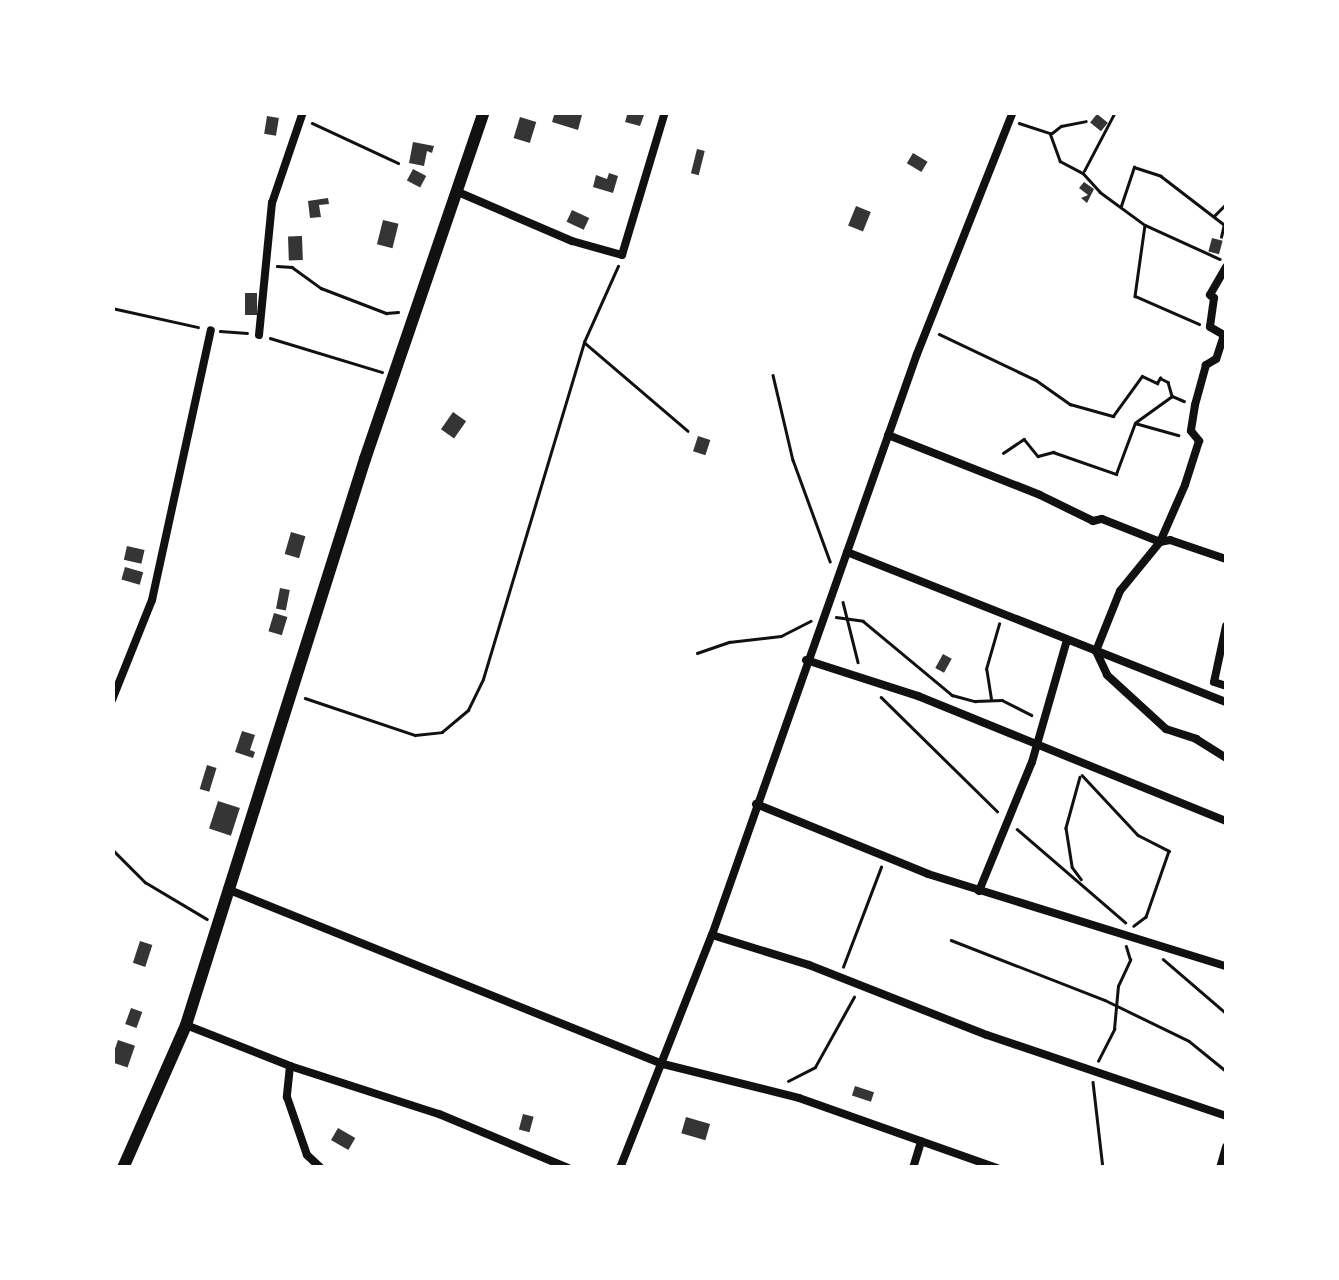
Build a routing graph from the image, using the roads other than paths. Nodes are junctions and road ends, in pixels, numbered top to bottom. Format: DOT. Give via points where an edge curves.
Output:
graph roads {
  1 [pos="484,112"];
  2 [pos="666,112"];
  3 [pos="302,115"];
  4 [pos="1012,116"];
  5 [pos="458,192"];
  6 [pos="1226,264"];
  7 [pos="211,330"];
  8 [pos="260,334"];
  9 [pos="1225,335"];
  10 [pos="888,435"];
  11 [pos="1160,542"];
  12 [pos="846,552"];
  13 [pos="1226,559"];
  14 [pos="1226,626"];
  15 [pos="1067,640"];
  16 [pos="1096,651"];
  17 [pos="806,660"];
  18 [pos="1226,686"];
  19 [pos="112,700"];
  20 [pos="1226,702"];
  21 [pos="1036,743"];
  22 [pos="1226,758"];
  23 [pos="756,804"];
  24 [pos="1226,822"];
  25 [pos="228,889"];
  26 [pos="979,891"];
  27 [pos="712,935"];
  28 [pos="1226,966"];
  29 [pos="186,1025"];
  30 [pos="663,1064"];
  31 [pos="290,1066"];
  32 [pos="1226,1116"];
  33 [pos="921,1141"];
  34 [pos="1226,1147"];
  35 [pos="123,1168"];
  36 [pos="321,1168"];
  37 [pos="568,1168"];
  38 [pos="620,1168"];
  39 [pos="914,1168"];
  40 [pos="997,1168"];
  41 [pos="1220,1168"];
  1 -- 5 [label="highway"];
  2 -- 5 [label="street" via="622,255 572,242"];
  3 -- 8 [label="street" via="272,203"];
  4 -- 10 [label="street"];
  5 -- 25 [label="highway"];
  6 -- 9 [label="street" via="1210,295 1210,327"];
  7 -- 19 [label="street" via="152,600"];
  9 -- 11 [label="street" via="1216,359 1206,365 1190,430 1199,441"];
  10 -- 11 [label="street" via="1092,521 1126,526"];
  10 -- 12 [label="street"];
  11 -- 13 [label="street"];
  11 -- 16 [label="street" via="1120,590"];
  12 -- 15 [label="street"];
  12 -- 17 [label="street"];
  14 -- 18 [label="street" via="1214,682"];
  15 -- 16 [label="street"];
  15 -- 21 [label="street"];
  16 -- 20 [label="street"];
  16 -- 22 [label="street" via="1107,675 1166,729"];
  17 -- 21 [label="street"];
  17 -- 23 [label="street"];
  21 -- 24 [label="street"];
  21 -- 26 [label="street"];
  23 -- 26 [label="street"];
  23 -- 27 [label="street"];
  25 -- 29 [label="highway"];
  25 -- 30 [label="street"];
  26 -- 28 [label="street"];
  27 -- 30 [label="street"];
  27 -- 32 [label="street"];
  29 -- 31 [label="street"];
  29 -- 35 [label="highway"];
  30 -- 33 [label="street" via="798,1098"];
  30 -- 38 [label="street"];
  31 -- 36 [label="street" via="287,1097 308,1155"];
  31 -- 37 [label="street" via="440,1114"];
  33 -- 39 [label="street"];
  33 -- 40 [label="street"];
  34 -- 41 [label="street"];
}
